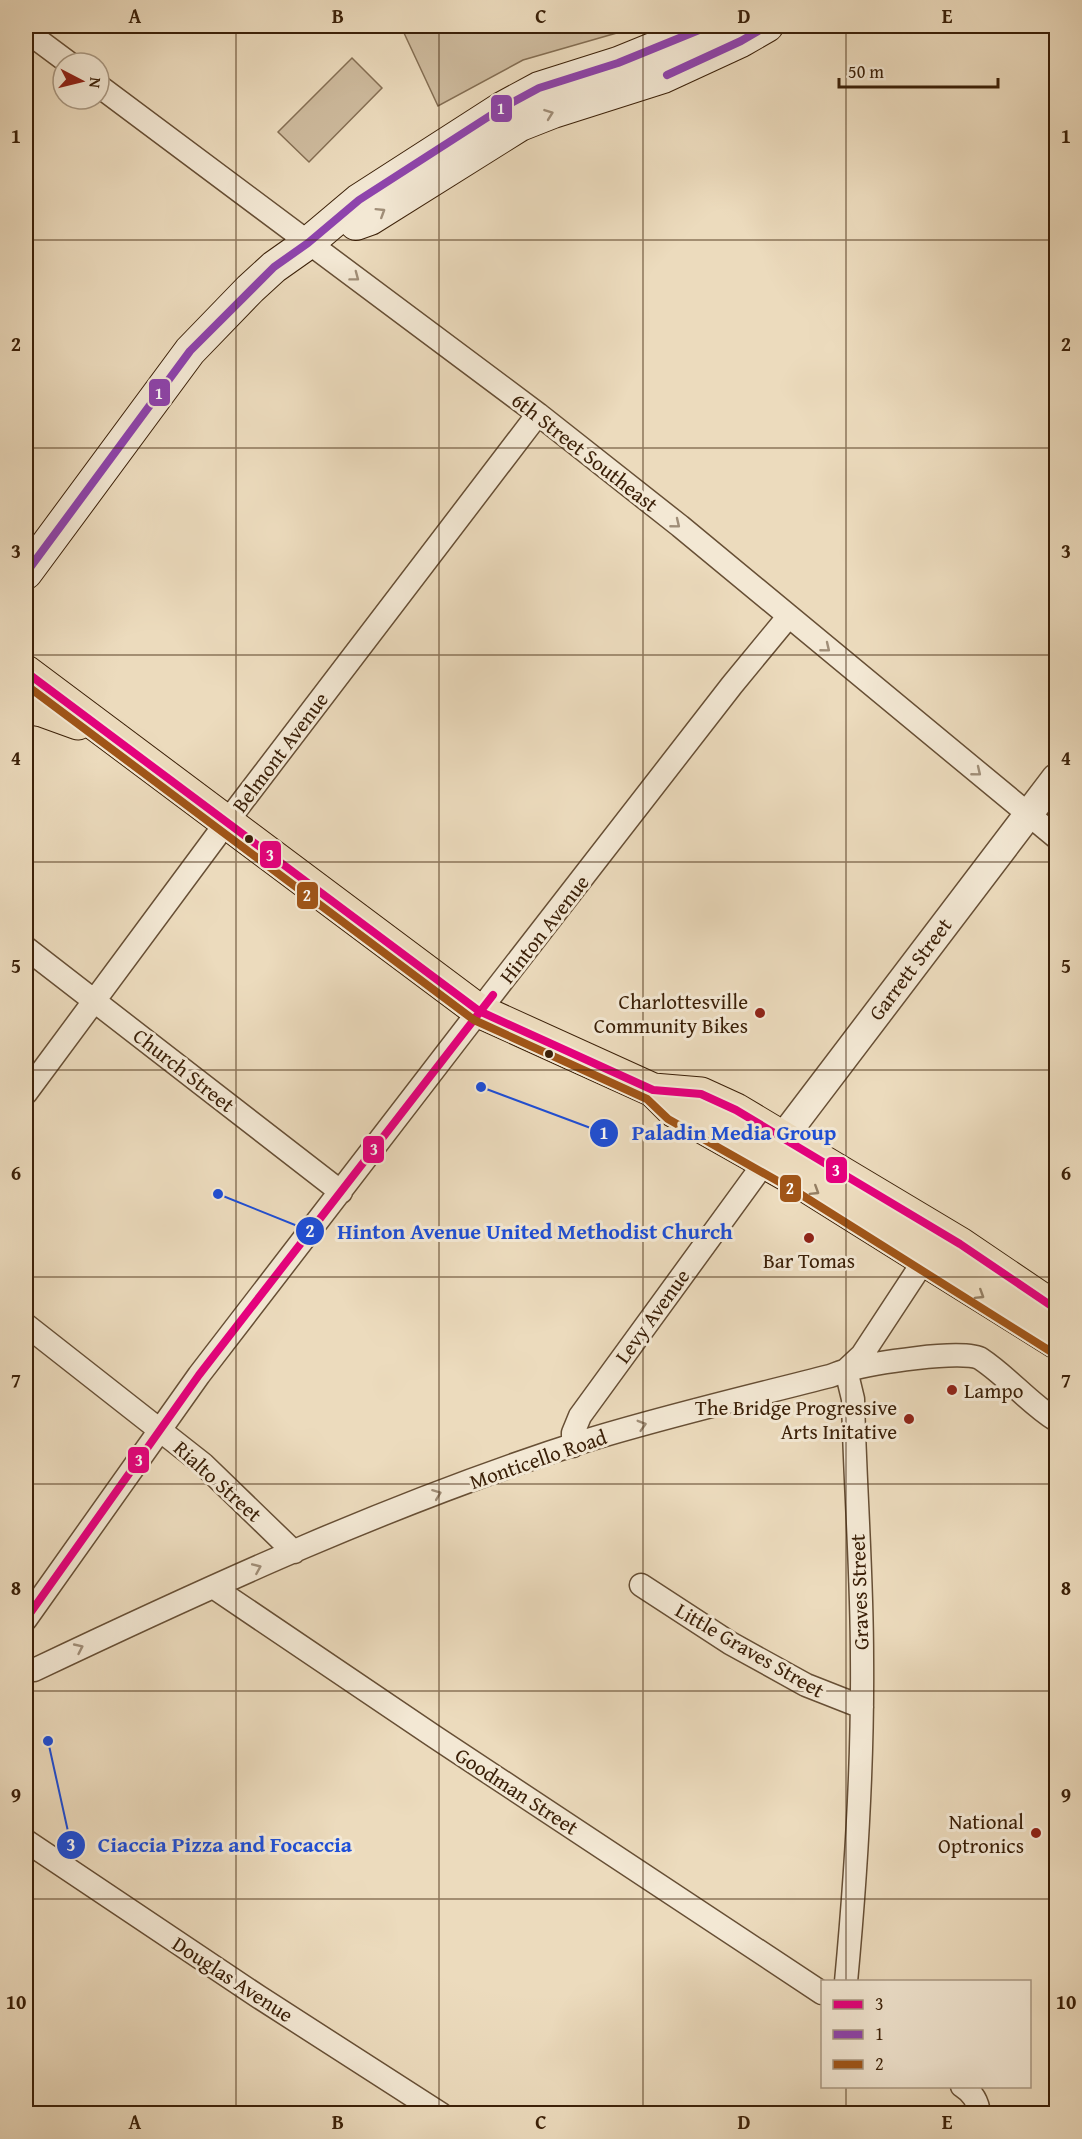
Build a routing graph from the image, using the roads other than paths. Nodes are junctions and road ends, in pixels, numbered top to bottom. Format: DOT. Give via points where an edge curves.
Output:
graph roads {
  1 [pos="709,26"];
  2 [pos="767,26"];
  3 [pos="30,41"];
  4 [pos="51,53"];
  5 [pos="111,95"];
  6 [pos="308,243"];
  7 [pos="538,414"];
  8 [pos="26,573"];
  9 [pos="788,617"];
  10 [pos="26,672"];
  11 [pos="26,707"];
  12 [pos="107,734"];
  13 [pos="1056,778"];
  14 [pos="1028,814"];
  15 [pos="226,823"];
  16 [pos="1056,837"];
  17 [pos="26,948"];
  18 [pos="95,1001"];
  19 [pos="479,1011"];
  20 [pos="26,1093"];
  21 [pos="773,1150"];
  22 [pos="341,1192"];
  23 [pos="934,1246"];
  24 [pos="1056,1309"];
  25 [pos="26,1325"];
  26 [pos="1056,1342"];
  27 [pos="846,1370"];
  28 [pos="1056,1420"];
  29 [pos="160,1430"];
  30 [pos="573,1446"];
  31 [pos="294,1552"];
  32 [pos="641,1585"];
  33 [pos="213,1587"];
  34 [pos="26,1619"];
  35 [pos="26,1668"];
  36 [pos="862,1707"];
  37 [pos="26,1841"];
  38 [pos="846,1980"];
  39 [pos="821,1992"];
  40 [pos="965,2088"];
  41 [pos="441,2114"];
  42 [pos="979,2114"];
  1 -- 6 [label="main road" via="618,63 539,88 502,108 359,200"];
  6 -- 2 [label="main road, one-way" via="370,219 520,125 663,77"];
  3 -- 4 [label="street"];
  5 -- 6 [label="street, 6th Street Southeast"];
  6 -- 7 [label="street, 6th Street Southeast, one-way"];
  6 -- 8 [label="main road" via="274,267 190,351"];
  7 -- 9 [label="street, 6th Street Southeast, one-way"];
  7 -- 15 [label="street, Belmont Avenue"];
  9 -- 14 [label="street, 6th Street Southeast, one-way"];
  9 -- 19 [label="street, Hinton Avenue"];
  10 -- 12 [label="main road"];
  11 -- 12 [label="main road"];
  12 -- 15 [label="main road"];
  13 -- 14 [label="street, Garrett Street"];
  14 -- 16 [label="street, 6th Street Southeast"];
  14 -- 21 [label="street, Garrett Street"];
  15 -- 18 [label="street, Belmont Avenue"];
  15 -- 19 [label="main road"];
  17 -- 18 [label="street, Church Street"];
  18 -- 20 [label="street, Belmont Avenue"];
  18 -- 22 [label="street, Church Street"];
  19 -- 21 [label="main road" via="653,1090 673,1110"];
  19 -- 22 [label="street, Hinton Avenue"];
  21 -- 23 [label="main road"];
  21 -- 30 [label="street, Levy Avenue" via="580,1416"];
  22 -- 29 [label="street, Hinton Avenue"];
  23 -- 24 [label="main road"];
  23 -- 26 [label="main road, one-way"];
  23 -- 27 [label="street" via="862,1355"];
  25 -- 29 [label="street, Rialto Street"];
  27 -- 28 [label="street, Monticello Road" via="958,1354 979,1357"];
  30 -- 27 [label="street, Monticello Road, one-way"];
  27 -- 36 [label="street, Graves Street" via="853,1399"];
  29 -- 31 [label="street, Rialto Street" via="203,1464"];
  29 -- 34 [label="street, Hinton Avenue"];
  31 -- 30 [label="street, Monticello Road, one-way" via="397,1509"];
  33 -- 31 [label="street, Monticello Road, one-way"];
  32 -- 36 [label="street, Little Graves Street" via="796,1680"];
  35 -- 33 [label="street, Monticello Road, one-way" via="34,1670"];
  33 -- 39 [label="street, Goodman Street"];
  36 -- 38 [label="street, Graves Street"];
  37 -- 41 [label="street, Douglas Avenue"];
  40 -- 42 [label="street" via="974,2097"];
}
